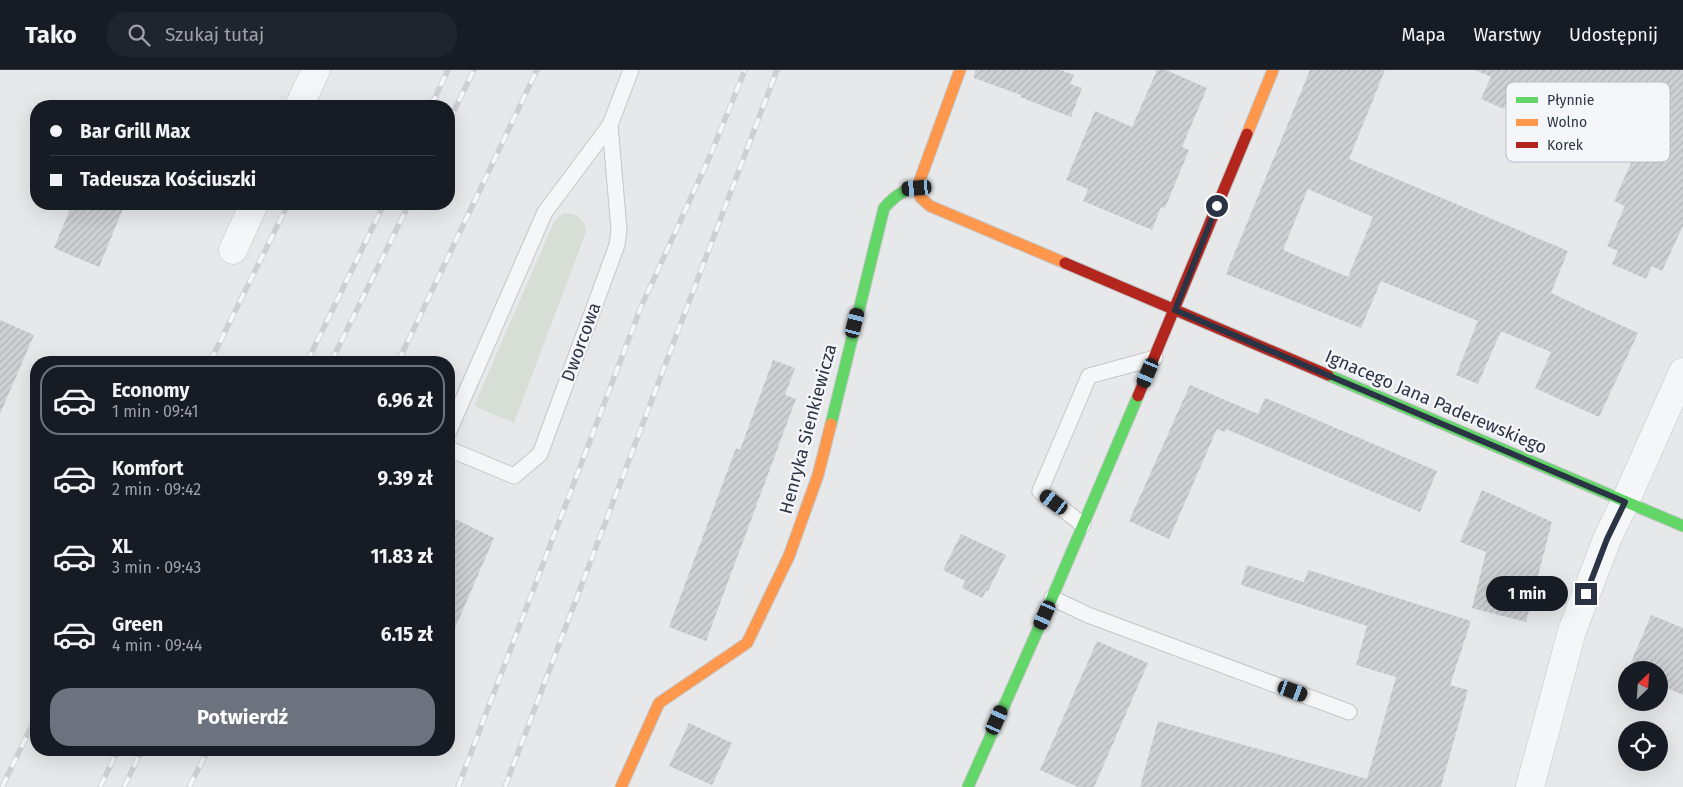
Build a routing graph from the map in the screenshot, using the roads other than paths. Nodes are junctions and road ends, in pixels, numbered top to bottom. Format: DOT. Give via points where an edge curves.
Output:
graph roads {
  1 [pos="316,70"];
  2 [pos="631,70"];
  3 [pos="960,70"];
  4 [pos="1273,70"];
  5 [pos="302,100"];
  6 [pos="610,125"];
  7 [pos="917,188"];
  8 [pos="251,210"];
  9 [pos="233,250"];
  10 [pos="1175,310"];
  11 [pos="1155,358"];
  12 [pos="1683,372"];
  13 [pos="455,418"];
  14 [pos="455,451"];
  15 [pos="1625,502"];
  16 [pos="1083,525"];
  17 [pos="1683,526"];
  18 [pos="1052,598"];
  19 [pos="1348,712"];
  20 [pos="621,787"];
  21 [pos="968,787"];
  22 [pos="1530,787"];
  1 -- 5 [label="street"];
  2 -- 6 [label="lane, Dworcowa"];
  3 -- 7 [label="street"];
  4 -- 10 [label="street"];
  6 -- 13 [label="lane, Dworcowa" via="544,212"];
  6 -- 14 [label="lane, Dworcowa" via="619,230 617,245 540,454 514,476"];
  7 -- 10 [label="street" via="921,198 930,206"];
  7 -- 20 [label="street, Henryka Sienkiewicza" via="905,189 884,208 818,475 789,556 746,643 658,703"];
  8 -- 9 [label="street"];
  10 -- 11 [label="street"];
  10 -- 15 [label="street, Ignacego Jana Paderewskiego"];
  11 -- 16 [label="street"];
  11 -- 16 [label="lane" via="1089,376 1085,385 1040,491"];
  12 -- 15 [label="street"];
  15 -- 17 [label="street, Ignacego Jana Paderewskiego"];
  15 -- 22 [label="street" via="1607,539 1572,631"];
  16 -- 18 [label="street"];
  18 -- 19 [label="lane" via="1088,615"];
  18 -- 21 [label="street"];
}
